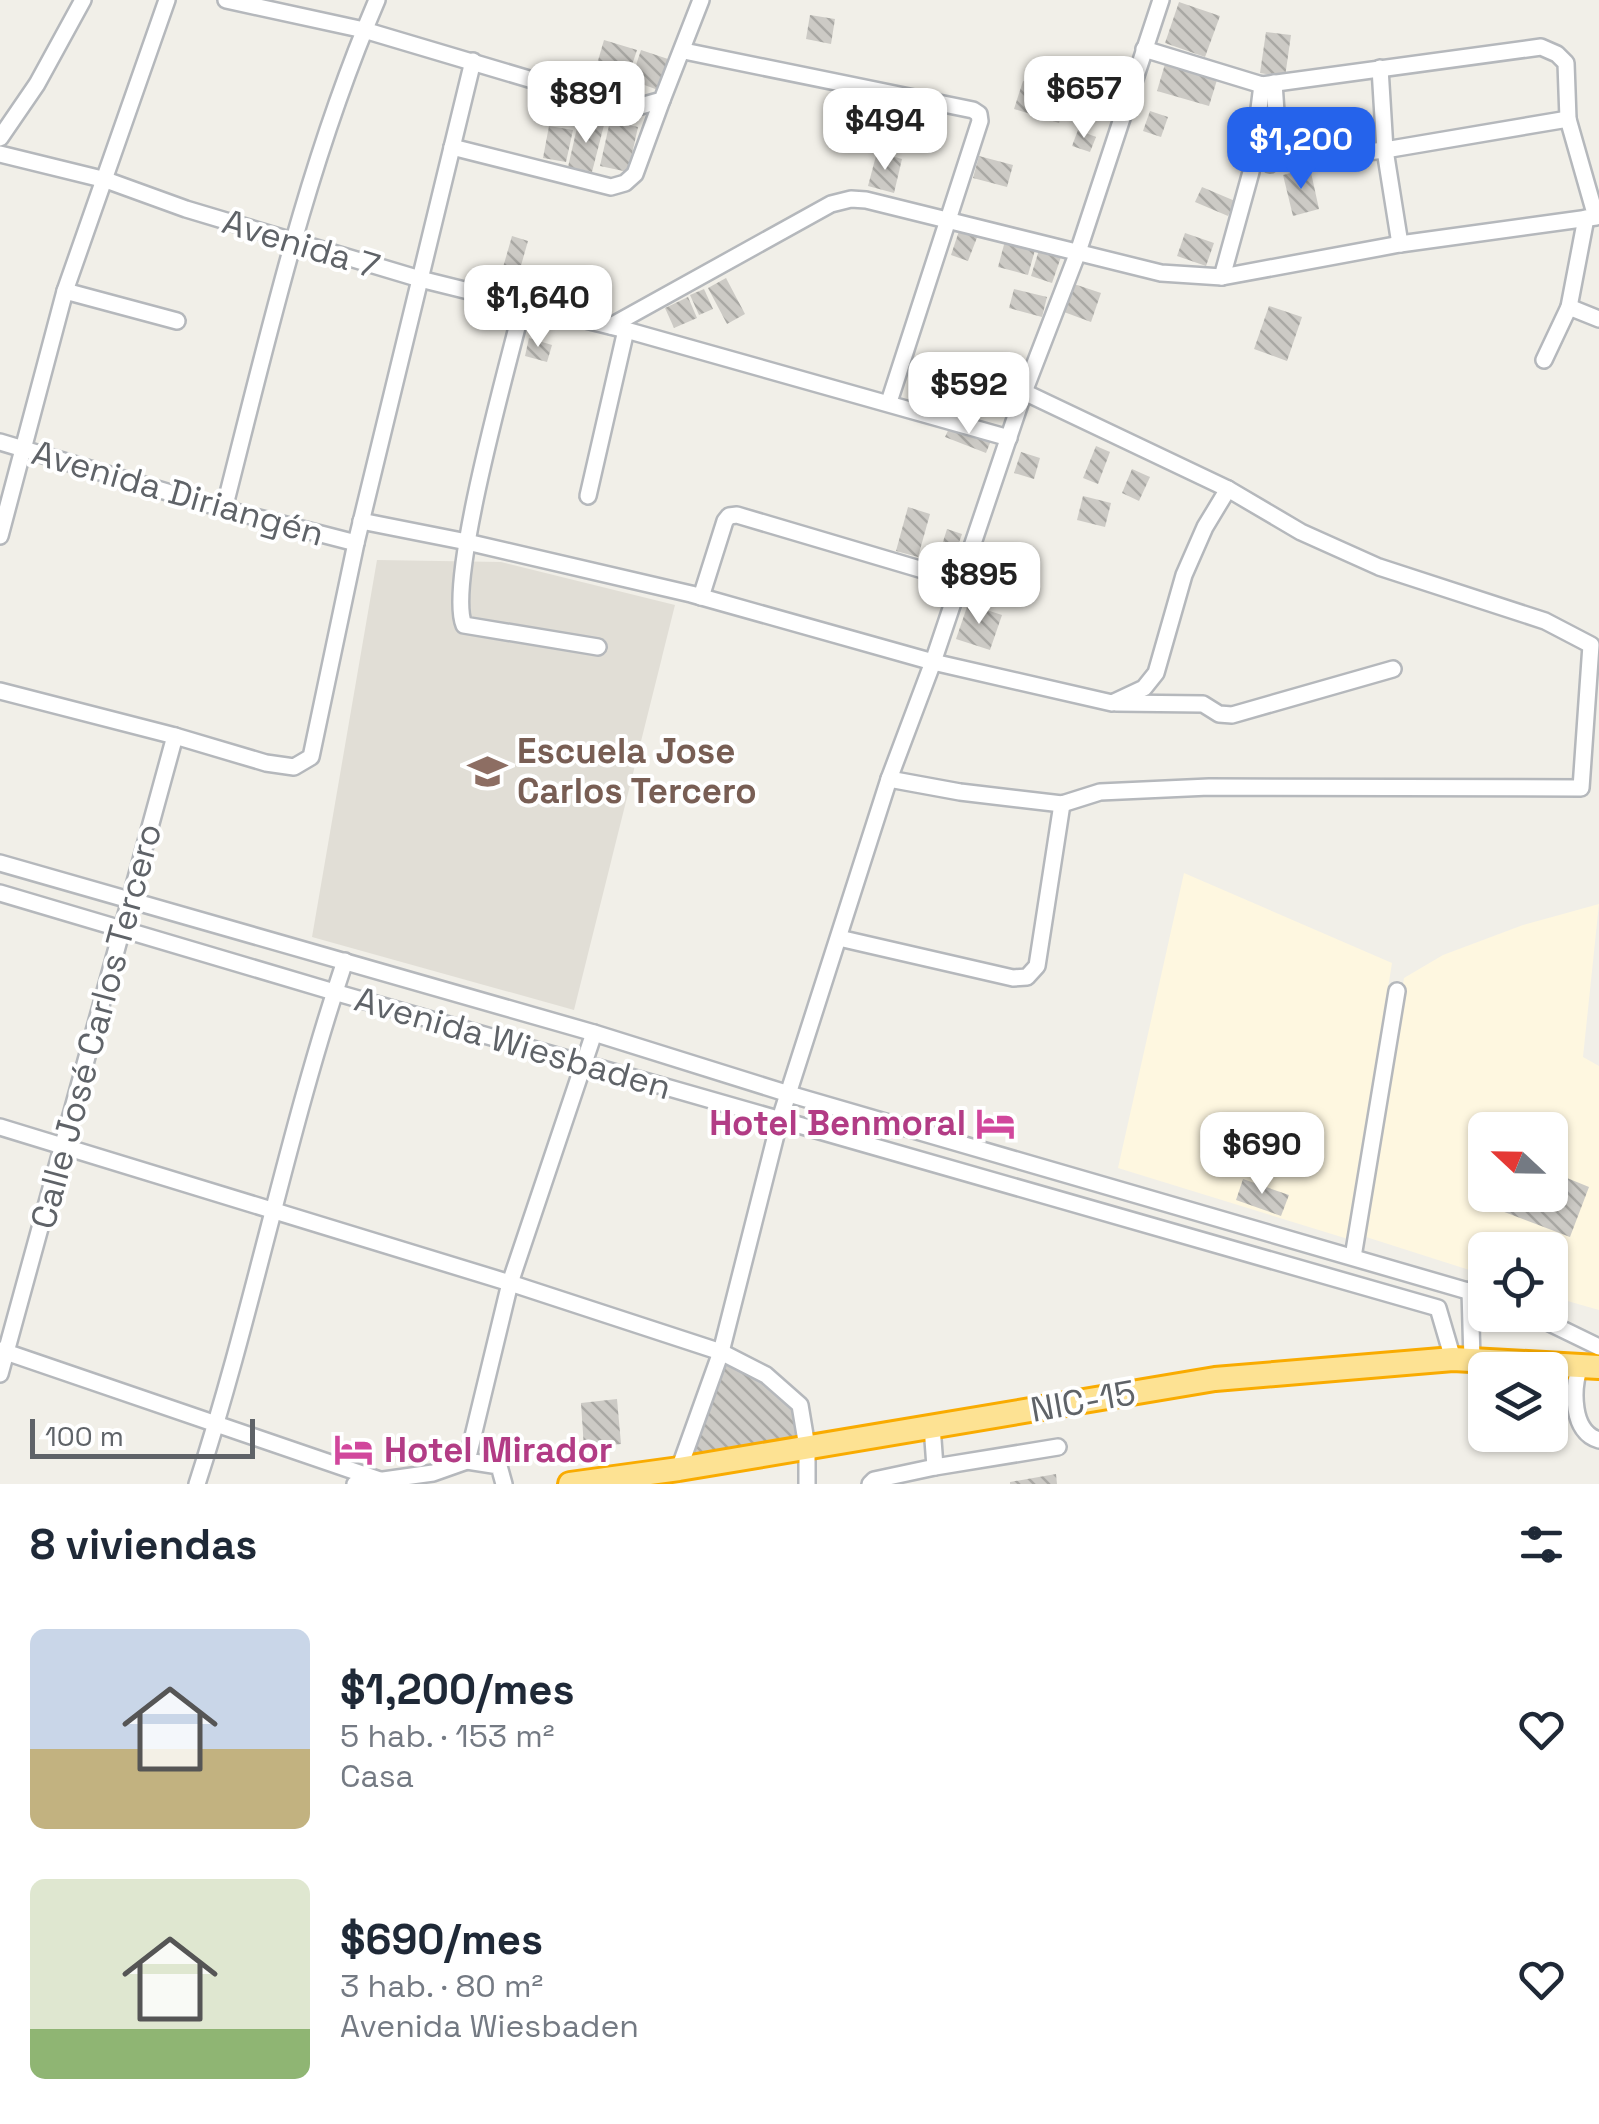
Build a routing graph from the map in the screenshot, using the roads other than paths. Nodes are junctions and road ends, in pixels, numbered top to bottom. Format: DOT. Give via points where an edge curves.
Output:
graph roads {
  1 [pos="83,0"];
  2 [pos="167,0"];
  3 [pos="226,0"];
  4 [pos="377,0"];
  5 [pos="701,0"];
  6 [pos="1161,0"];
  7 [pos="364,30"];
  8 [pos="1144,49"];
  9 [pos="684,51"];
  10 [pos="474,61"];
  11 [pos="1380,68"];
  12 [pos="1268,84"];
  13 [pos="662,100"];
  14 [pos="1568,119"];
  15 [pos="0,138"];
  16 [pos="452,147"];
  17 [pos="1384,150"];
  18 [pos="0,154"];
  19 [pos="1275,162"];
  20 [pos="1251,172"];
  21 [pos="106,180"];
  22 [pos="1594,218"];
  23 [pos="949,219"];
  24 [pos="293,242"];
  25 [pos="1400,244"];
  26 [pos="1078,252"];
  27 [pos="1222,277"];
  28 [pos="420,279"];
  29 [pos="65,291"];
  30 [pos="523,304"];
  31 [pos="1569,307"];
  32 [pos="1599,319"];
  33 [pos="177,321"];
  34 [pos="619,328"];
  35 [pos="1544,360"];
  36 [pos="1024,392"];
  37 [pos="889,402"];
  38 [pos="1009,438"];
  39 [pos="0,442"];
  40 [pos="25,450"];
  41 [pos="1228,490"];
  42 [pos="588,496"];
  43 [pos="224,508"];
  44 [pos="361,521"];
  45 [pos="0,536"];
  46 [pos="467,542"];
  47 [pos="356,543"];
  48 [pos="960,581"];
  49 [pos="702,597"];
  50 [pos="598,647"];
  51 [pos="933,662"];
  52 [pos="1393,669"];
  53 [pos="1595,685"];
  54 [pos="0,691"];
  55 [pos="1112,703"];
  56 [pos="175,736"];
  57 [pos="889,779"];
  58 [pos="1581,788"];
  59 [pos="1599,790"];
  60 [pos="1062,804"];
  61 [pos="0,863"];
  62 [pos="0,892"];
  63 [pos="130,898"];
  64 [pos="122,928"];
  65 [pos="840,938"];
  66 [pos="345,961"];
  67 [pos="1396,990"];
  68 [pos="334,992"];
  69 [pos="594,1033"];
  70 [pos="584,1062"];
  71 [pos="789,1094"];
  72 [pos="780,1119"];
  73 [pos="0,1127"];
  74 [pos="62,1146"];
  75 [pos="273,1211"];
  76 [pos="1353,1257"];
  77 [pos="1436,1280"];
  78 [pos="510,1283"];
  79 [pos="1468,1289"];
  80 [pos="1438,1308"];
  81 [pos="1469,1332"];
  82 [pos="1568,1332"];
  83 [pos="1599,1347"];
  84 [pos="3,1351"];
  85 [pos="721,1352"];
  86 [pos="1463,1359"];
  87 [pos="1590,1367"];
  88 [pos="0,1374"];
  89 [pos="217,1422"];
  90 [pos="932,1426"];
  91 [pos="1599,1440"];
  92 [pos="808,1447"];
  93 [pos="1058,1447"];
  94 [pos="466,1460"];
  95 [pos="936,1468"];
  96 [pos="679,1469"];
  97 [pos="380,1480"];
  98 [pos="197,1484"];
  99 [pos="355,1484"];
  100 [pos="504,1484"];
  101 [pos="570,1484"];
  102 [pos="807,1484"];
  103 [pos="870,1484"];
  1 -- 15 [label="street"];
  2 -- 21 [label="street"];
  3 -- 7 [label="street"];
  4 -- 7 [label="street"];
  5 -- 9 [label="street"];
  6 -- 8 [label="street"];
  7 -- 10 [label="street"];
  7 -- 24 [label="street"];
  8 -- 12 [label="street"];
  8 -- 26 [label="street"];
  9 -- 13 [label="street"];
  9 -- 23 [label="street" via="973,110 980,121"];
  10 -- 13 [label="street" via="630,110"];
  10 -- 16 [label="street"];
  11 -- 12 [label="street"];
  11 -- 14 [label="street" via="1541,47 1566,63"];
  11 -- 17 [label="street"];
  12 -- 19 [label="street"];
  12 -- 20 [label="street"];
  13 -- 16 [label="street" via="635,174 611,187"];
  14 -- 17 [label="street"];
  14 -- 22 [label="street"];
  16 -- 28 [label="street"];
  17 -- 19 [label="street"];
  17 -- 25 [label="street"];
  18 -- 21 [label="street, Avenida 7"];
  19 -- 20 [label="street"];
  20 -- 27 [label="street"];
  21 -- 24 [label="street, Avenida 7"];
  21 -- 29 [label="street"];
  22 -- 25 [label="street"];
  22 -- 31 [label="street"];
  23 -- 26 [label="street"];
  23 -- 34 [label="street" via="851,198 830,204"];
  23 -- 37 [label="street"];
  24 -- 28 [label="street, Avenida 7"];
  24 -- 43 [label="street"];
  25 -- 27 [label="street"];
  26 -- 27 [label="street" via="1161,273"];
  26 -- 36 [label="street"];
  28 -- 30 [label="street, Avenida 7"];
  28 -- 44 [label="street"];
  29 -- 33 [label="street"];
  29 -- 40 [label="street"];
  30 -- 34 [label="street, Avenida 7"];
  30 -- 46 [label="street"];
  31 -- 32 [label="street"];
  31 -- 35 [label="street"];
  34 -- 37 [label="street, Avenida 7"];
  34 -- 42 [label="street"];
  36 -- 38 [label="street"];
  36 -- 41 [label="street"];
  37 -- 38 [label="street, Avenida 7"];
  38 -- 48 [label="street"];
  39 -- 40 [label="street, Avenida Diriangén"];
  40 -- 43 [label="street, Avenida Diriangén"];
  40 -- 45 [label="street"];
  41 -- 53 [label="street" via="1379,567 1546,621 1591,645"];
  41 -- 55 [label="street" via="1184,575 1156,674 1144,688"];
  43 -- 47 [label="street, Avenida Diriangén"];
  44 -- 46 [label="street"];
  44 -- 47 [label="street"];
  46 -- 49 [label="street"];
  46 -- 50 [label="street" via="459,613 464,625"];
  47 -- 56 [label="street" via="310,757 294,767 280,765"];
  48 -- 49 [label="street" via="737,515 725,521"];
  48 -- 51 [label="street"];
  49 -- 51 [label="street"];
  51 -- 55 [label="street"];
  51 -- 57 [label="street"];
  52 -- 55 [label="street" via="1232,714 1203,704"];
  53 -- 58 [label="street"];
  54 -- 56 [label="street"];
  56 -- 63 [label="street, Calle José Carlos Tercero"];
  57 -- 60 [label="street"];
  57 -- 65 [label="street"];
  58 -- 59 [label="street"];
  58 -- 60 [label="street" via="1208,787 1100,792"];
  60 -- 65 [label="street" via="1038,966 1026,977"];
  61 -- 63 [label="street, Avenida Wiesbaden"];
  62 -- 64 [label="street, Avenida Wiesbaden"];
  63 -- 64 [label="street, Calle José Carlos Tercero"];
  63 -- 66 [label="street, Avenida Wiesbaden"];
  64 -- 68 [label="street, Avenida Wiesbaden"];
  64 -- 74 [label="street, Calle José Carlos Tercero"];
  65 -- 71 [label="street"];
  66 -- 68 [label="street"];
  66 -- 69 [label="street, Avenida Wiesbaden"];
  67 -- 76 [label="street"];
  68 -- 70 [label="street, Avenida Wiesbaden"];
  68 -- 75 [label="street"];
  69 -- 70 [label="street"];
  69 -- 71 [label="street, Avenida Wiesbaden"];
  70 -- 72 [label="street, Avenida Wiesbaden"];
  70 -- 78 [label="street"];
  71 -- 72 [label="street"];
  71 -- 76 [label="street, Avenida Wiesbaden"];
  72 -- 80 [label="street, Avenida Wiesbaden"];
  72 -- 85 [label="street"];
  73 -- 74 [label="street"];
  74 -- 75 [label="street"];
  74 -- 84 [label="street, Calle José Carlos Tercero"];
  75 -- 78 [label="street"];
  75 -- 89 [label="street"];
  76 -- 77 [label="street, Avenida Wiesbaden"];
  77 -- 79 [label="street, Avenida Wiesbaden"];
  77 -- 80 [label="street"];
  78 -- 85 [label="street"];
  78 -- 94 [label="street"];
  80 -- 86 [label="street"];
  81 -- 86 [label="street"];
  82 -- 83 [label="street"];
  84 -- 88 [label="street, Calle José Carlos Tercero"];
  84 -- 89 [label="street"];
  85 -- 92 [label="street" via="766,1374 800,1406"];
  85 -- 96 [label="street"];
  86 -- 87 [label="highway, NIC-15 / NIC-15"];
  86 -- 90 [label="highway, NIC-15 / NIC-15" via="1215,1379"];
  87 -- 91 [label="street" via="1574,1381 1579,1423"];
  89 -- 97 [label="street"];
  89 -- 98 [label="street"];
  90 -- 92 [label="highway, NIC-15 / NIC-15"];
  90 -- 95 [label="street"];
  92 -- 96 [label="highway, NIC-15 / NIC-15"];
  92 -- 102 [label="street"];
  93 -- 95 [label="street"];
  94 -- 97 [label="street" via="433,1473"];
  94 -- 100 [label="street" via="499,1466"];
  95 -- 103 [label="street"];
  96 -- 101 [label="highway, NIC-15 / NIC-15"];
  97 -- 99 [label="street"];
}
